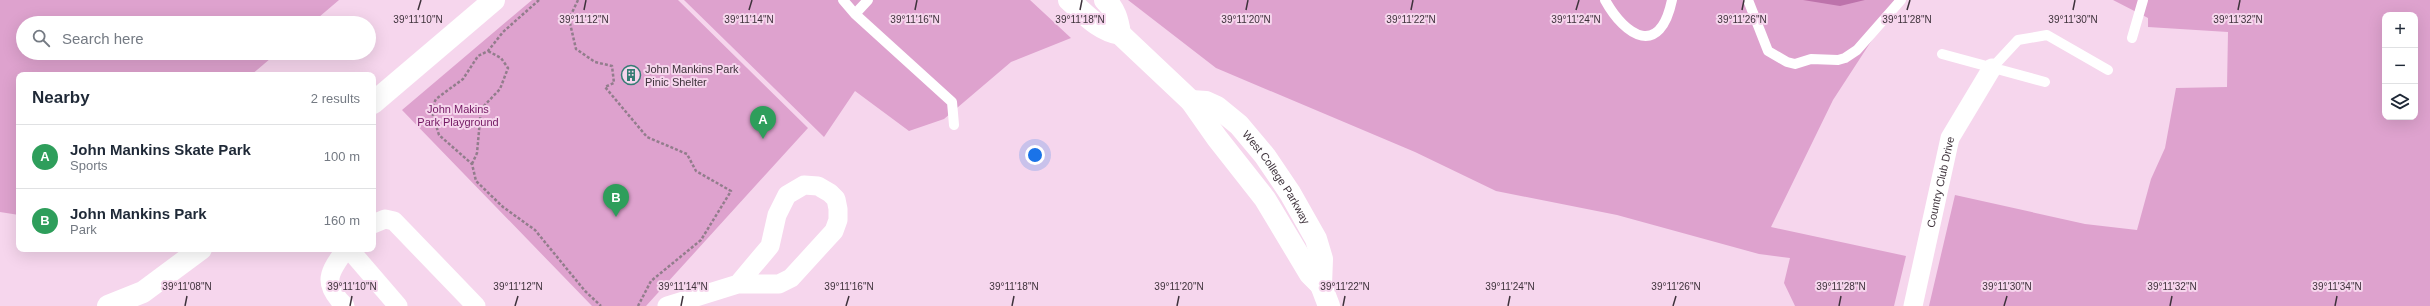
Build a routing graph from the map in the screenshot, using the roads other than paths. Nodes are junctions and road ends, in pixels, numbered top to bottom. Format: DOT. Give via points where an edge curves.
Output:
graph roads {
  1 [pos="494,0"];
  2 [pos="843,0"];
  3 [pos="868,0"];
  4 [pos="1069,0"];
  5 [pos="1105,0"];
  6 [pos="1605,0"];
  7 [pos="1672,0"];
  8 [pos="1748,0"];
  9 [pos="1902,0"];
  10 [pos="2143,0"];
  11 [pos="855,14"];
  12 [pos="1120,34"];
  13 [pos="2132,38"];
  14 [pos="1942,54"];
  15 [pos="1992,68"];
  16 [pos="2108,70"];
  17 [pos="2045,82"];
  18 [pos="376,101"];
  19 [pos="954,125"];
  20 [pos="376,223"];
  21 [pos="197,252"];
  22 [pos="345,252"];
  23 [pos="351,252"];
  24 [pos="738,284"];
  25 [pos="108,306"];
  26 [pos="345,306"];
  27 [pos="398,306"];
  28 [pos="476,306"];
  29 [pos="667,306"];
  30 [pos="1329,306"];
  31 [pos="1913,306"];
  1 -- 18 [label="street"];
  2 -- 11 [label="lane"];
  3 -- 11 [label="lane"];
  4 -- 12 [label="street, West College Parkway" via="1096,25"];
  5 -- 12 [label="street" via="1118,19"];
  6 -- 7 [label="lane" via="1618,21 1630,32 1640,36 1652,34 1663,25"];
  8 -- 9 [label="lane" via="1768,51 1795,64 1811,59 1845,58 1857,50"];
  10 -- 13 [label="lane"];
  11 -- 19 [label="lane" via="952,102"];
  12 -- 30 [label="street, West College Parkway" via="1191,101 1265,199 1310,274 1321,285"];
  14 -- 15 [label="lane"];
  15 -- 16 [label="lane" via="2018,40 2047,34"];
  15 -- 17 [label="lane"];
  15 -- 31 [label="street, Country Club Drive" via="1950,138"];
  20 -- 28 [label="street" via="385,219 394,221"];
  21 -- 25 [label="street" via="143,292"];
  22 -- 26 [label="street" via="334,265 329,278 330,286"];
  23 -- 27 [label="street"];
  24 -- 24 [label="street" via="779,284 799,270 834,231 838,220 836,199 818,186 804,185 787,195 777,215 770,246"];
  24 -- 29 [label="street"];
}
